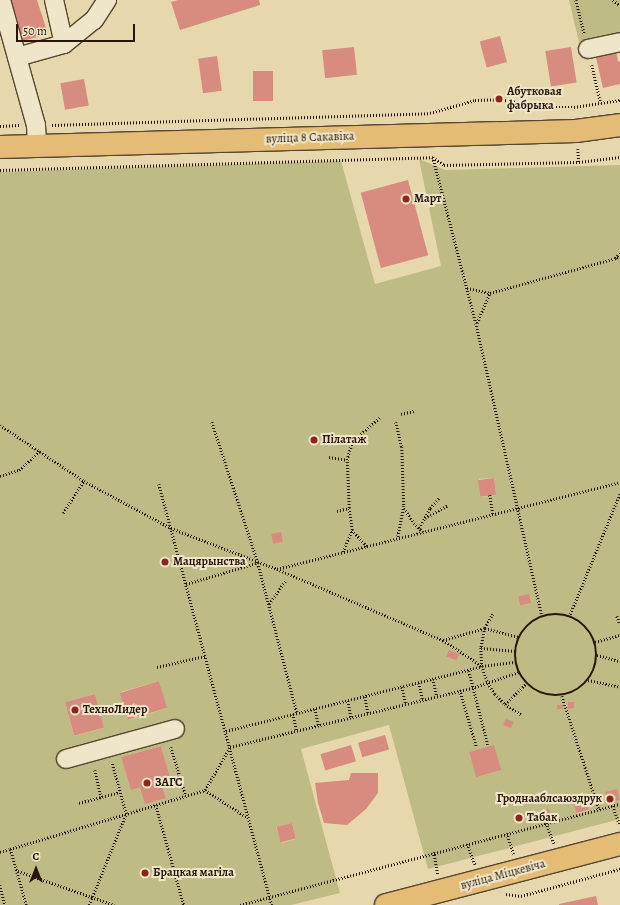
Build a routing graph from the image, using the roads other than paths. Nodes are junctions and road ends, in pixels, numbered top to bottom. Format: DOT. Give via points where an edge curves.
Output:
graph roads {
  1 [pos="1,0"];
  2 [pos="54,0"];
  3 [pos="107,0"];
  4 [pos="620,42"];
  5 [pos="64,44"];
  6 [pos="588,49"];
  7 [pos="17,57"];
  8 [pos="620,126"];
  9 [pos="36,135"];
  10 [pos="0,147"];
  11 [pos="170,730"];
  12 [pos="66,758"];
  13 [pos="620,844"];
  14 [pos="386,905"];
  1 -- 7 [label="lane"];
  2 -- 5 [label="lane"];
  3 -- 5 [label="lane" via="94,20"];
  4 -- 6 [label="lane"];
  5 -- 7 [label="lane"];
  7 -- 9 [label="lane"];
  8 -- 9 [label="main road, вуліца 8 Сакавіка" via="576,131"];
  9 -- 10 [label="main road, вуліца 8 Сакавіка"];
  11 -- 12 [label="lane"];
  13 -- 14 [label="main road, вуліца Міцкевіча"];
}
